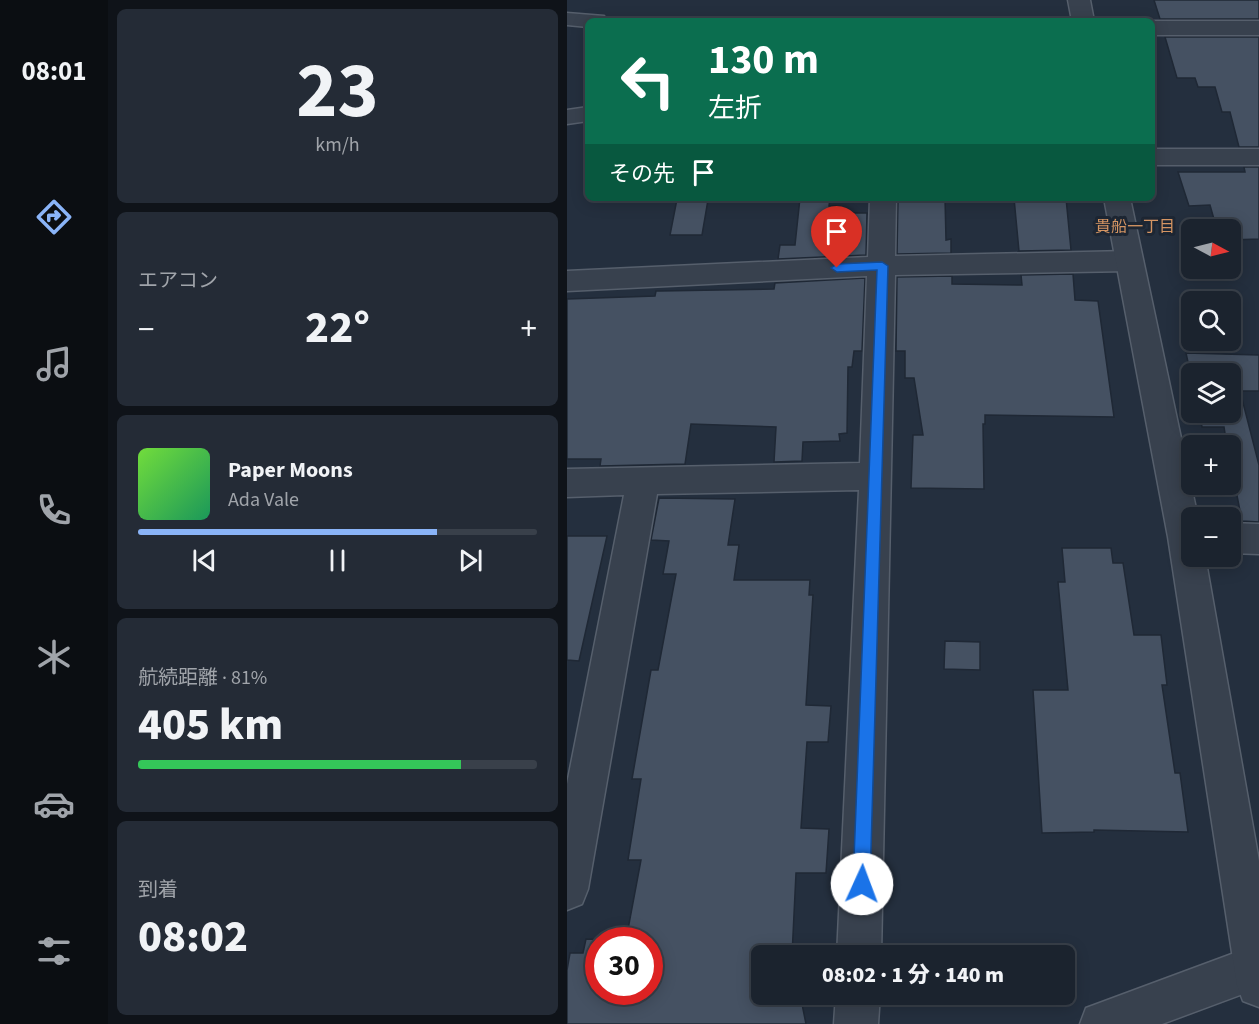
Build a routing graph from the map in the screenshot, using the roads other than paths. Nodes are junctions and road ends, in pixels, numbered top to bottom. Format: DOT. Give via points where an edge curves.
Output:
graph roads {
  1 [pos="1079,0"];
  2 [pos="1082,18"];
  3 [pos="567,19"];
  4 [pos="585,20"];
  5 [pos="1155,28"];
  6 [pos="1259,28"];
  7 [pos="585,114"];
  8 [pos="567,117"];
  9 [pos="1155,157"];
  10 [pos="1259,157"];
  11 [pos="883,201"];
  12 [pos="1118,201"];
  13 [pos="1129,261"];
  14 [pos="882,266"];
  15 [pos="567,280"];
  16 [pos="876,476"];
  17 [pos="643,482"];
  18 [pos="567,483"];
  19 [pos="1182,507"];
  20 [pos="1241,538"];
  21 [pos="1259,539"];
  22 [pos="1193,567"];
  23 [pos="567,890"];
  24 [pos="859,945"];
  25 [pos="1258,976"];
  26 [pos="858,1005"];
  27 [pos="857,1024"];
  28 [pos="1102,1024"];
  1 -- 2 [label="street"];
  3 -- 4 [label="street"];
  5 -- 6 [label="street"];
  7 -- 8 [label="street"];
  9 -- 10 [label="street"];
  11 -- 14 [label="street"];
  12 -- 13 [label="street"];
  13 -- 14 [label="street"];
  13 -- 19 [label="street"];
  14 -- 15 [label="street"];
  14 -- 16 [label="street"];
  16 -- 17 [label="street"];
  16 -- 24 [label="street"];
  17 -- 18 [label="street"];
  17 -- 23 [label="street"];
  20 -- 21 [label="street"];
  22 -- 25 [label="street"];
  25 -- 28 [label="street"];
  26 -- 27 [label="street"];
}
